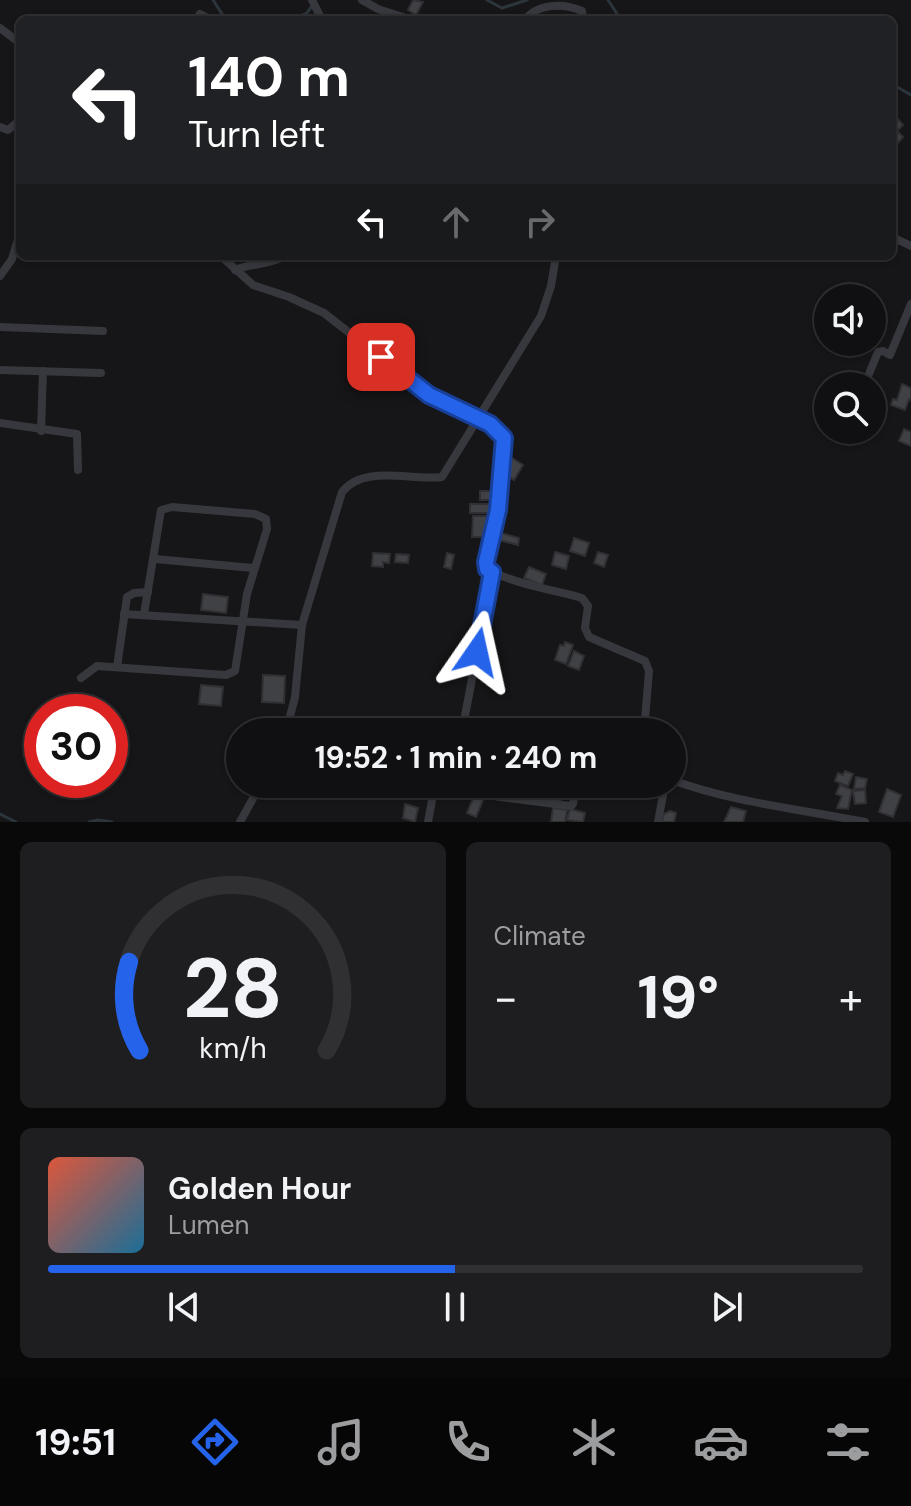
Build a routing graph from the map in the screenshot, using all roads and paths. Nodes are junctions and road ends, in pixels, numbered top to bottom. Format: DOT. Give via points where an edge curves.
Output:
graph roads {
  1 [pos="362,0"];
  2 [pos="400,16"];
  3 [pos="529,16"];
  4 [pos="583,16"];
  5 [pos="16,246"];
  6 [pos="225,260"];
  7 [pos="249,260"];
  8 [pos="274,260"];
  9 [pos="555,260"];
  10 [pos="235,270"];
  11 [pos="0,276"];
  12 [pos="911,304"];
  13 [pos="0,327"];
  14 [pos="103,331"];
  15 [pos="0,370"];
  16 [pos="43,371"];
  17 [pos="870,372"];
  18 [pos="101,373"];
  19 [pos="476,418"];
  20 [pos="0,423"];
  21 [pos="41,431"];
  22 [pos="78,470"];
  23 [pos="155,559"];
  24 [pos="253,568"];
  25 [pos="492,572"];
  26 [pos="148,592"];
  27 [pos="124,614"];
  28 [pos="144,614"];
  29 [pos="242,622"];
  30 [pos="302,625"];
  31 [pos="117,667"];
  32 [pos="81,678"];
  33 [pos="290,718"];
  34 [pos="464,718"];
  35 [pos="645,718"];
  36 [pos="686,785"];
  37 [pos="253,798"];
  38 [pos="433,798"];
  39 [pos="508,798"];
  40 [pos="574,798"];
  41 [pos="662,798"];
  42 [pos="240,822"];
  43 [pos="428,822"];
  44 [pos="658,822"];
  45 [pos="865,822"];
  1 -- 2 [label="street"];
  3 -- 4 [label="street" via="556,6 577,9"];
  5 -- 11 [label="street"];
  6 -- 10 [label="street"];
  7 -- 8 [label="street"];
  7 -- 10 [label="street"];
  9 -- 19 [label="street" via="541,316"];
  10 -- 19 [label="street" via="253,285 324,313 429,395"];
  12 -- 17 [label="street" via="890,355 878,352"];
  13 -- 14 [label="street"];
  15 -- 16 [label="street"];
  16 -- 18 [label="street"];
  16 -- 21 [label="street"];
  19 -- 25 [label="street" via="504,438 498,510 486,562"];
  19 -- 30 [label="street" via="442,477 365,476 349,483"];
  20 -- 21 [label="street"];
  21 -- 22 [label="street" via="77,434"];
  23 -- 24 [label="street"];
  23 -- 24 [label="street" via="159,513 164,508 255,514 268,524"];
  23 -- 26 [label="street"];
  24 -- 29 [label="street"];
  25 -- 34 [label="street"];
  25 -- 35 [label="street" via="582,598 588,606 587,634 648,665"];
  26 -- 27 [label="street" via="128,595"];
  26 -- 28 [label="street"];
  27 -- 28 [label="street"];
  27 -- 31 [label="street"];
  28 -- 29 [label="street"];
  29 -- 30 [label="street"];
  29 -- 31 [label="street" via="237,669 226,675"];
  30 -- 33 [label="street"];
  31 -- 32 [label="street" via="97,666"];
  36 -- 45 [label="street" via="774,808"];
  37 -- 42 [label="street"];
  38 -- 43 [label="street"];
  39 -- 40 [label="street" via="571,806"];
  41 -- 44 [label="street"];
}
